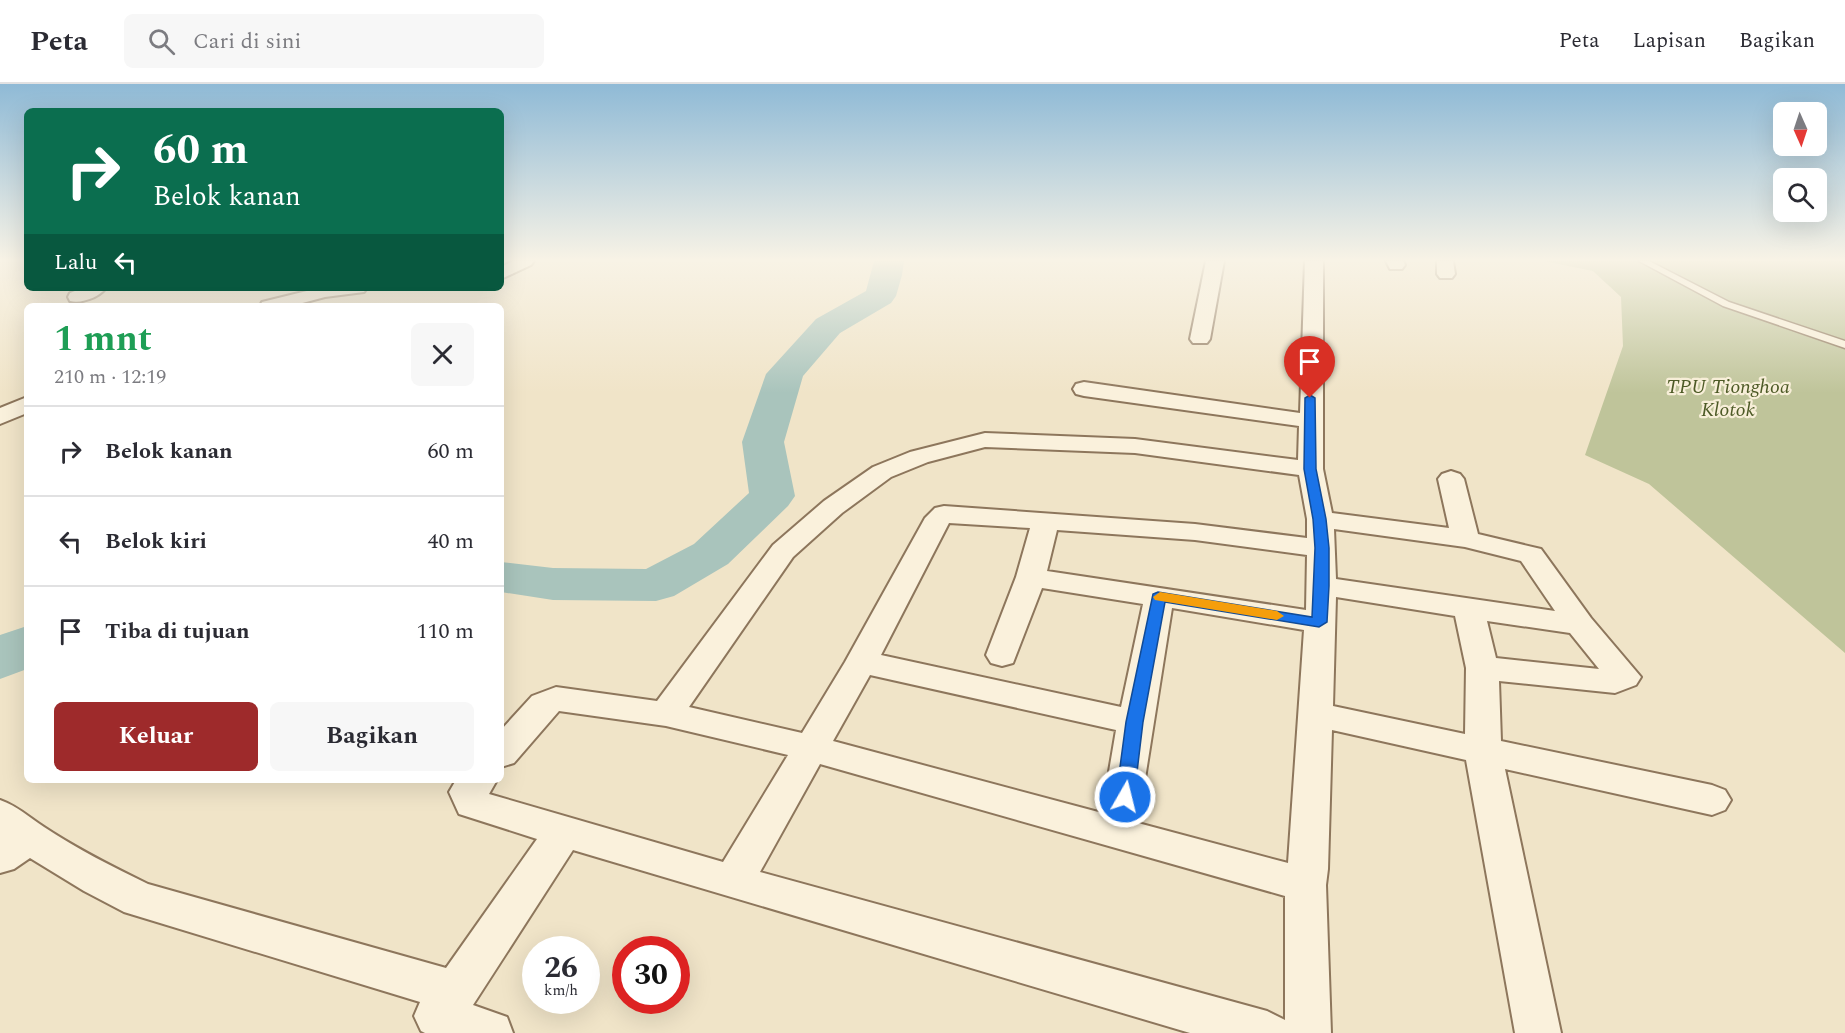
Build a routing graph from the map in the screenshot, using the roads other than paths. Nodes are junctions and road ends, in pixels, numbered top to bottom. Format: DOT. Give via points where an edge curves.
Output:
graph roads {
  1 [pos="1206,305"];
  2 [pos="1313,305"];
  3 [pos="1730,305"];
  4 [pos="1200,339"];
  5 [pos="1845,345"];
  6 [pos="1084,389"];
  7 [pos="24,405"];
  8 [pos="0,417"];
  9 [pos="1310,421"];
  10 [pos="1310,469"];
  11 [pos="1451,479"];
  12 [pos="1046,521"];
  13 [pos="1321,534"];
  14 [pos="1465,539"];
  15 [pos="1031,577"];
  16 [pos="1322,586"];
  17 [pos="1158,597"];
  18 [pos="1469,609"];
  19 [pos="1319,622"];
  20 [pos="1580,625"];
  21 [pos="1002,655"];
  22 [pos="861,662"];
  23 [pos="1482,668"];
  24 [pos="666,714"];
  25 [pos="1318,715"];
  26 [pos="1135,722"];
  27 [pos="812,748"];
  28 [pos="504,751"];
  29 [pos="1483,752"];
  30 [pos="476,783"];
  31 [pos="1712,800"];
  32 [pos="565,831"];
  33 [pos="1117,831"];
  34 [pos="10,837"];
  35 [pos="734,882"];
  36 [pos="1305,885"];
  37 [pos="439,1014"];
  38 [pos="490,1033"];
  39 [pos="1267,1033"];
  40 [pos="1308,1033"];
  41 [pos="1538,1033"];
  1 -- 4 [label="street"];
  2 -- 9 [label="street"];
  3 -- 5 [label="lane"];
  6 -- 9 [label="street"];
  7 -- 8 [label="street"];
  9 -- 10 [label="street"];
  10 -- 13 [label="street"];
  10 -- 24 [label="street" via="1135,446 985,440 919,457 882,472 833,507 783,551"];
  11 -- 14 [label="street"];
  12 -- 13 [label="street" via="1195,532"];
  12 -- 15 [label="street"];
  12 -- 22 [label="street" via="954,513 938,518"];
  13 -- 14 [label="street"];
  13 -- 16 [label="street"];
  14 -- 20 [label="street" via="1531,555"];
  15 -- 17 [label="street"];
  15 -- 21 [label="street"];
  16 -- 18 [label="street"];
  16 -- 19 [label="street"];
  17 -- 19 [label="street"];
  17 -- 26 [label="street"];
  18 -- 20 [label="street"];
  18 -- 23 [label="street"];
  19 -- 25 [label="street"];
  20 -- 23 [label="street" via="1624,677 1622,680"];
  22 -- 26 [label="street"];
  22 -- 27 [label="street"];
  23 -- 29 [label="street"];
  24 -- 27 [label="street"];
  24 -- 28 [label="street" via="556,699 544,704"];
  25 -- 29 [label="street"];
  25 -- 36 [label="street"];
  26 -- 33 [label="street"];
  27 -- 33 [label="street"];
  27 -- 35 [label="street"];
  29 -- 31 [label="street"];
  29 -- 41 [label="street"];
  30 -- 32 [label="street" via="468,792 472,804"];
  32 -- 35 [label="street"];
  32 -- 37 [label="street"];
  33 -- 36 [label="street"];
  34 -- 37 [label="street" via="139,899"];
  35 -- 39 [label="street"];
  36 -- 40 [label="street"];
  37 -- 38 [label="street"];
}
